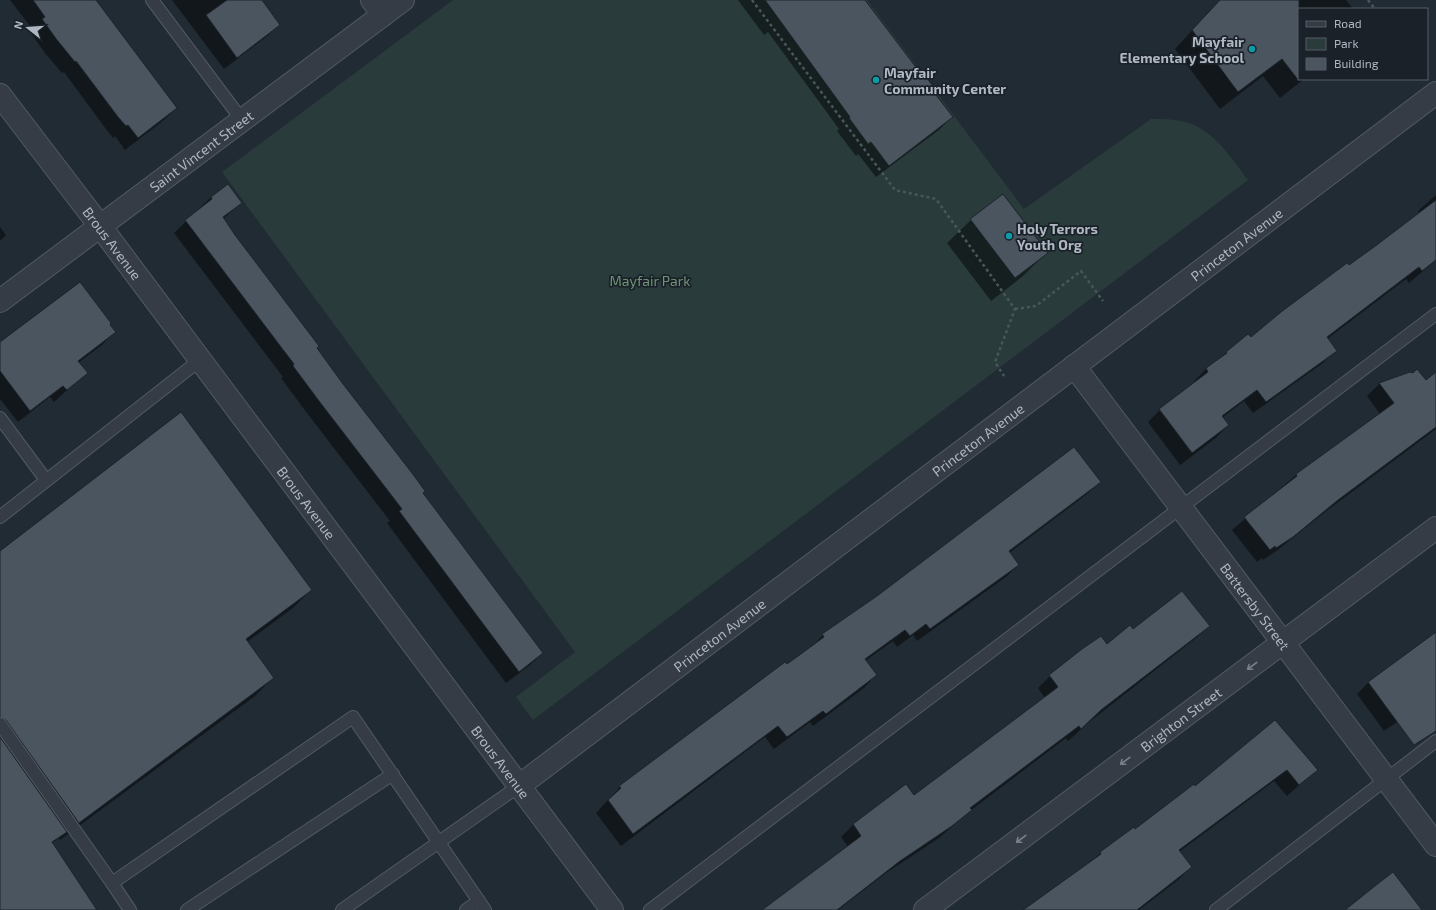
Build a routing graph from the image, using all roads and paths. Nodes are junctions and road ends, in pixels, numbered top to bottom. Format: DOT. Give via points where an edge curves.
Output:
graph roads {
  1 [pos="152,0"];
  2 [pos="403,0"];
  3 [pos="752,0"];
  4 [pos="1368,0"];
  5 [pos="378,7"];
  6 [pos="1374,8"];
  7 [pos="1436,93"];
  8 [pos="0,95"];
  9 [pos="242,120"];
  10 [pos="100,226"];
  11 [pos="0,301"];
  12 [pos="1103,301"];
  13 [pos="1015,309"];
  14 [pos="1436,314"];
  15 [pos="200,360"];
  16 [pos="1074,366"];
  17 [pos="1004,376"];
  18 [pos="0,418"];
  19 [pos="46,480"];
  20 [pos="1181,508"];
  21 [pos="0,516"];
  22 [pos="1436,528"];
  23 [pos="1283,643"];
  24 [pos="0,724"];
  25 [pos="1436,741"];
  26 [pos="392,774"];
  27 [pos="1386,779"];
  28 [pos="519,786"];
  29 [pos="439,842"];
  30 [pos="1436,845"];
  31 [pos="112,883"];
  32 [pos="482,905"];
  33 [pos="130,910"];
  34 [pos="187,910"];
  35 [pos="342,910"];
  36 [pos="466,910"];
  37 [pos="612,910"];
  38 [pos="650,910"];
  39 [pos="925,910"];
  40 [pos="1216,910"];
  1 -- 9 [label="lane"];
  2 -- 5 [label="street, Saint Vincent Street"];
  3 -- 13 [label="path" via="895,190 936,199"];
  4 -- 6 [label="path"];
  5 -- 9 [label="street, Saint Vincent Street"];
  7 -- 16 [label="street, Princeton Avenue"];
  8 -- 10 [label="street, Brous Avenue"];
  9 -- 10 [label="street, Saint Vincent Street"];
  10 -- 11 [label="street, Saint Vincent Street"];
  10 -- 15 [label="street, Brous Avenue"];
  12 -- 13 [label="path" via="1081,271 1036,306"];
  13 -- 17 [label="path" via="996,362"];
  14 -- 20 [label="lane"];
  15 -- 19 [label="lane"];
  15 -- 28 [label="street, Brous Avenue"];
  16 -- 20 [label="street, Battersby Street"];
  16 -- 28 [label="street, Princeton Avenue"];
  18 -- 19 [label="lane"];
  19 -- 21 [label="lane"];
  20 -- 23 [label="street, Battersby Street"];
  20 -- 38 [label="lane"];
  22 -- 23 [label="street, Brighton Street"];
  23 -- 27 [label="street, Battersby Street"];
  23 -- 39 [label="street, Brighton Street, one-way"];
  24 -- 31 [label="lane"];
  25 -- 27 [label="lane"];
  26 -- 29 [label="lane"];
  26 -- 31 [label="lane" via="354,717"];
  26 -- 34 [label="lane"];
  27 -- 30 [label="street, Battersby Street"];
  27 -- 40 [label="lane"];
  28 -- 29 [label="lane"];
  28 -- 37 [label="street, Brous Avenue"];
  29 -- 32 [label="lane"];
  29 -- 35 [label="lane"];
  31 -- 33 [label="lane"];
  32 -- 36 [label="lane"];
}
